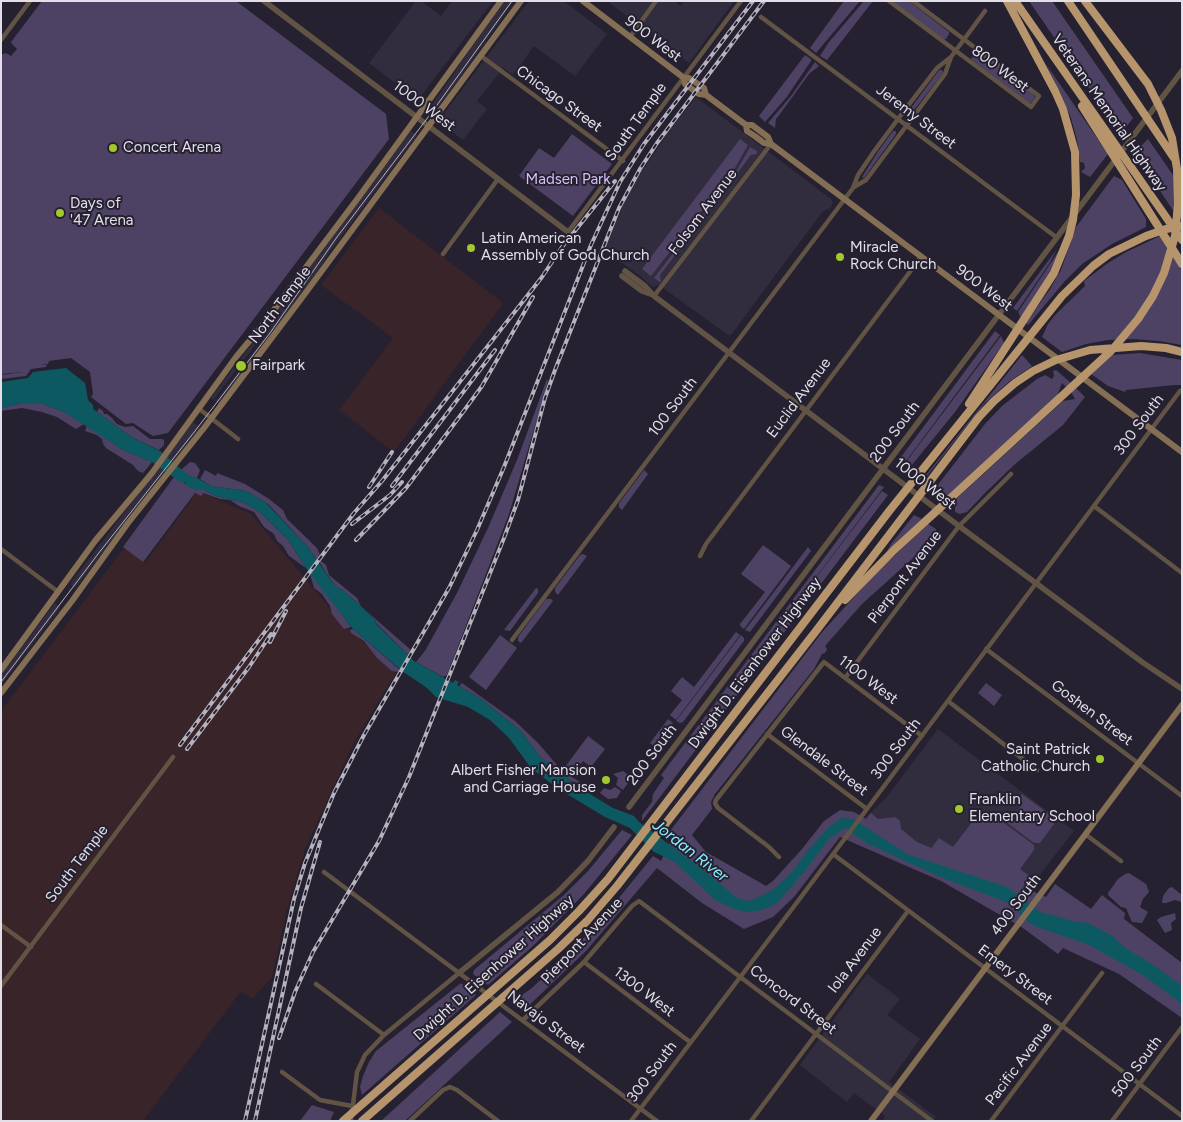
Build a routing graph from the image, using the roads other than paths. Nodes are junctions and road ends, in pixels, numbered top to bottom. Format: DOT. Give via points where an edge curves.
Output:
graph roads {
  1 [pos="30,1"];
  2 [pos="264,1"];
  3 [pos="501,1"];
  4 [pos="521,1"];
  5 [pos="583,1"];
  6 [pos="656,1"];
  7 [pos="742,1"];
  8 [pos="889,1"];
  9 [pos="913,1"];
  10 [pos="1007,1"];
  11 [pos="1015,1"];
  12 [pos="1068,1"];
  13 [pos="1085,1"];
  14 [pos="272,4"];
  15 [pos="985,11"];
  16 [pos="761,17"];
  17 [pos="630,37"];
  18 [pos="1,40"];
  19 [pos="964,40"];
  20 [pos="956,51"];
  21 [pos="481,56"];
  22 [pos="952,57"];
  23 [pos="1182,71"];
  24 [pos="684,78"];
  25 [pos="417,116"];
  26 [pos="898,119"];
  27 [pos="906,125"];
  28 [pos="430,126"];
  29 [pos="1099,128"];
  30 [pos="1161,138"];
  31 [pos="771,144"];
  32 [pos="623,161"];
  33 [pos="1182,163"];
  34 [pos="1182,170"];
  35 [pos="498,179"];
  36 [pos="853,188"];
  37 [pos="844,199"];
  38 [pos="1182,226"];
  39 [pos="568,232"];
  40 [pos="1056,237"];
  41 [pos="1182,240"];
  42 [pos="443,254"];
  43 [pos="921,257"];
  44 [pos="1182,264"];
  45 [pos="624,273"];
  46 [pos="654,296"];
  47 [pos="998,315"];
  48 [pos="729,352"];
  49 [pos="1182,352"];
  50 [pos="1180,391"];
  51 [pos="198,408"];
  52 [pos="806,410"];
  53 [pos="211,418"];
  54 [pos="1151,430"];
  55 [pos="238,439"];
  56 [pos="944,441"];
  57 [pos="1182,452"];
  58 [pos="884,468"];
  59 [pos="1011,474"];
  60 [pos="1094,506"];
  61 [pos="959,526"];
  62 [pos="1,549"];
  63 [pos="700,556"];
  64 [pos="1182,573"];
  65 [pos="1036,583"];
  66 [pos="57,591"];
  67 [pos="816,630"];
  68 [pos="512,640"];
  69 [pos="986,649"];
  70 [pos="1,670"];
  71 [pos="845,678"];
  72 [pos="1182,689"];
  73 [pos="1,694"];
  74 [pos="948,701"];
  75 [pos="1182,704"];
  76 [pos="767,734"];
  77 [pos="922,736"];
  78 [pos="173,757"];
  79 [pos="1138,763"];
  80 [pos="1037,770"];
  81 [pos="1182,796"];
  82 [pos="629,808"];
  83 [pos="867,809"];
  84 [pos="614,827"];
  85 [pos="1084,834"];
  86 [pos="833,854"];
  87 [pos="779,857"];
  88 [pos="1121,861"];
  89 [pos="324,872"];
  90 [pos="638,901"];
  91 [pos="908,911"];
  92 [pos="1,924"];
  93 [pos="31,947"];
  94 [pos="584,962"];
  95 [pos="984,969"];
  96 [pos="459,974"];
  97 [pos="1102,974"];
  98 [pos="740,976"];
  99 [pos="316,984"];
  100 [pos="1,986"];
  101 [pos="523,1020"];
  102 [pos="1062,1026"];
  103 [pos="1182,1028"];
  104 [pos="816,1033"];
  105 [pos="384,1035"];
  106 [pos="690,1042"];
  107 [pos="282,1072"];
  108 [pos="1139,1084"];
  109 [pos="893,1091"];
  110 [pos="352,1106"];
  111 [pos="640,1108"];
  112 [pos="1182,1116"];
  113 [pos="343,1121"];
  114 [pos="351,1121"];
  115 [pos="362,1121"];
  116 [pos="410,1121"];
  117 [pos="498,1121"];
  118 [pos="631,1121"];
  119 [pos="657,1121"];
  120 [pos="751,1121"];
  121 [pos="871,1121"];
  122 [pos="932,1121"];
  123 [pos="991,1121"];
  124 [pos="1112,1121"];
  1 -- 18 [label="street"];
  2 -- 14 [label="street, 1000 West"];
  3 -- 25 [label="main road, North Temple"];
  4 -- 21 [label="main road, North Temple"];
  5 -- 17 [label="main road, 900 West"];
  6 -- 17 [label="street"];
  7 -- 24 [label="street, South Temple"];
  8 -- 20 [label="street, 800 West"];
  9 -- 19 [label="street, 800 West"];
  10 -- 56 [label="highway" via="1055,91 1069,126 1075,152 1073,220 1049,282"];
  11 -- 29 [label="highway, Veterans Memorial Highway"];
  12 -- 30 [label="highway, Veterans Memorial Highway"];
  13 -- 67 [label="highway" via="1142,74 1162,110 1173,143 1178,211 1175,236 1158,286 1138,319 1117,344 954,494"];
  14 -- 25 [label="street, 1000 West"];
  15 -- 19 [label="street, 100 South"];
  16 -- 26 [label="street, Jeremy Street"];
  17 -- 24 [label="main road, 900 West"];
  19 -- 20 [label="street, 100 South"];
  19 -- 20 [label="street, 800 West" via="1039,96 1031,107"];
  20 -- 22 [label="street, 100 South"];
  21 -- 28 [label="main road, North Temple"];
  21 -- 32 [label="street, Chicago Street"];
  22 -- 26 [label="street, 100 South" via="937,68"];
  22 -- 27 [label="street, 100 South" via="945,74"];
  23 -- 40 [label="street, 200 South"];
  24 -- 31 [label="main road, 900 West" via="690,78 704,88 706,95 768,137"];
  24 -- 32 [label="street, South Temple"];
  25 -- 28 [label="street, 1000 West"];
  25 -- 51 [label="main road, North Temple"];
  26 -- 27 [label="street, Jeremy Street"];
  26 -- 36 [label="street, 100 South" via="858,175"];
  27 -- 36 [label="street, 100 South" via="866,180"];
  27 -- 40 [label="street, Jeremy Street"];
  28 -- 35 [label="street, 1000 West"];
  28 -- 53 [label="main road, North Temple"];
  29 -- 41 [label="highway, Veterans Memorial Highway"];
  29 -- 44 [label="highway" via="1126,178"];
  30 -- 33 [label="highway"];
  30 -- 34 [label="highway, Veterans Memorial Highway"];
  31 -- 37 [label="main road, 900 West"];
  31 -- 46 [label="street, Folsom Avenue"];
  32 -- 39 [label="street, South Temple"];
  35 -- 39 [label="street, 1000 West"];
  35 -- 42 [label="street"];
  36 -- 37 [label="street, 100 South"];
  37 -- 43 [label="main road, 900 West"];
  37 -- 48 [label="street, 100 South"];
  38 -- 56 [label="highway, Dwight D. Eisenhower Highway" via="1146,236 1109,254 1077,280"];
  40 -- 47 [label="street, 200 South"];
  43 -- 47 [label="main road, 900 West"];
  43 -- 52 [label="street, Euclid Avenue"];
  45 -- 46 [label="street, 1000 West"];
  46 -- 48 [label="street, 1000 West"];
  47 -- 54 [label="main road, 900 West"];
  47 -- 58 [label="street, 200 South"];
  48 -- 52 [label="street, 1000 West"];
  48 -- 68 [label="street, 100 South"];
  49 -- 67 [label="highway, Dwight D. Eisenhower Highway" via="1141,346 1103,348 1056,360 1015,383 979,417"];
  50 -- 54 [label="street, 300 South"];
  51 -- 53 [label="street"];
  51 -- 66 [label="main road, North Temple" via="152,473"];
  52 -- 58 [label="street, 1000 West"];
  52 -- 63 [label="street, Euclid Avenue"];
  53 -- 55 [label="street"];
  53 -- 73 [label="main road, North Temple" via="115,540"];
  54 -- 57 [label="main road, 900 West"];
  54 -- 60 [label="street, 300 South"];
  56 -- 113 [label="highway, Dwight D. Eisenhower Highway" via="652,822 579,911"];
  58 -- 61 [label="street, 1000 West"];
  58 -- 82 [label="street, 200 South"];
  59 -- 61 [label="street, Pierpont Avenue"];
  60 -- 64 [label="street"];
  60 -- 65 [label="street, 300 South"];
  61 -- 65 [label="street, 1000 West"];
  61 -- 71 [label="street, Pierpont Avenue"];
  62 -- 66 [label="street"];
  65 -- 69 [label="street, 300 South"];
  65 -- 72 [label="street, 1000 West"];
  66 -- 70 [label="main road, North Temple"];
  67 -- 115 [label="highway, Dwight D. Eisenhower Highway" via="644,853 587,921"];
  69 -- 74 [label="street, 300 South"];
  69 -- 79 [label="street, Goshen Street"];
  71 -- 76 [label="street, 1100 West" via="824,662"];
  71 -- 77 [label="street, 1100 West"];
  74 -- 77 [label="street, 300 South"];
  74 -- 80 [label="street"];
  75 -- 79 [label="main road, 400 South"];
  76 -- 83 [label="street, Glendale Street"];
  76 -- 87 [label="street" via="715,803"];
  77 -- 83 [label="street, 300 South"];
  78 -- 93 [label="street, South Temple"];
  79 -- 81 [label="street, Goshen Street"];
  79 -- 85 [label="main road, 400 South"];
  83 -- 86 [label="street, 300 South"];
  84 -- 96 [label="street" via="558,892"];
  85 -- 88 [label="street"];
  85 -- 95 [label="main road, 400 South"];
  86 -- 91 [label="street, Emery Street"];
  86 -- 98 [label="street, 300 South"];
  89 -- 96 [label="street, Navajo Street"];
  90 -- 94 [label="street, Pierpont Avenue"];
  90 -- 98 [label="street, Concord Street"];
  91 -- 95 [label="street, Emery Street"];
  91 -- 104 [label="street, Iola Avenue"];
  92 -- 93 [label="street"];
  93 -- 100 [label="street, South Temple"];
  94 -- 101 [label="street, Pierpont Avenue"];
  94 -- 106 [label="street, 1300 West"];
  95 -- 102 [label="street, Emery Street"];
  95 -- 109 [label="main road, 400 South"];
  96 -- 101 [label="street, Navajo Street"];
  96 -- 105 [label="street"];
  97 -- 102 [label="street, Pacific Avenue"];
  98 -- 104 [label="street, Concord Street"];
  98 -- 106 [label="street, 300 South"];
  99 -- 105 [label="street"];
  101 -- 111 [label="street, Navajo Street"];
  102 -- 108 [label="street, Emery Street"];
  102 -- 123 [label="street, Pacific Avenue"];
  103 -- 108 [label="street, 500 South"];
  104 -- 109 [label="street, Concord Street"];
  104 -- 120 [label="street, Iola Avenue"];
  105 -- 110 [label="street" via="359,1066"];
  106 -- 111 [label="street, 300 South"];
  107 -- 110 [label="street" via="320,1100"];
  108 -- 112 [label="street, Emery Street"];
  108 -- 124 [label="street, 500 South"];
  109 -- 121 [label="main road, 400 South"];
  109 -- 122 [label="street, Concord Street"];
  110 -- 114 [label="street"];
  111 -- 118 [label="street, 300 South"];
  111 -- 119 [label="street, Navajo Street"];
  116 -- 117 [label="street" via="450,1087"];
}
